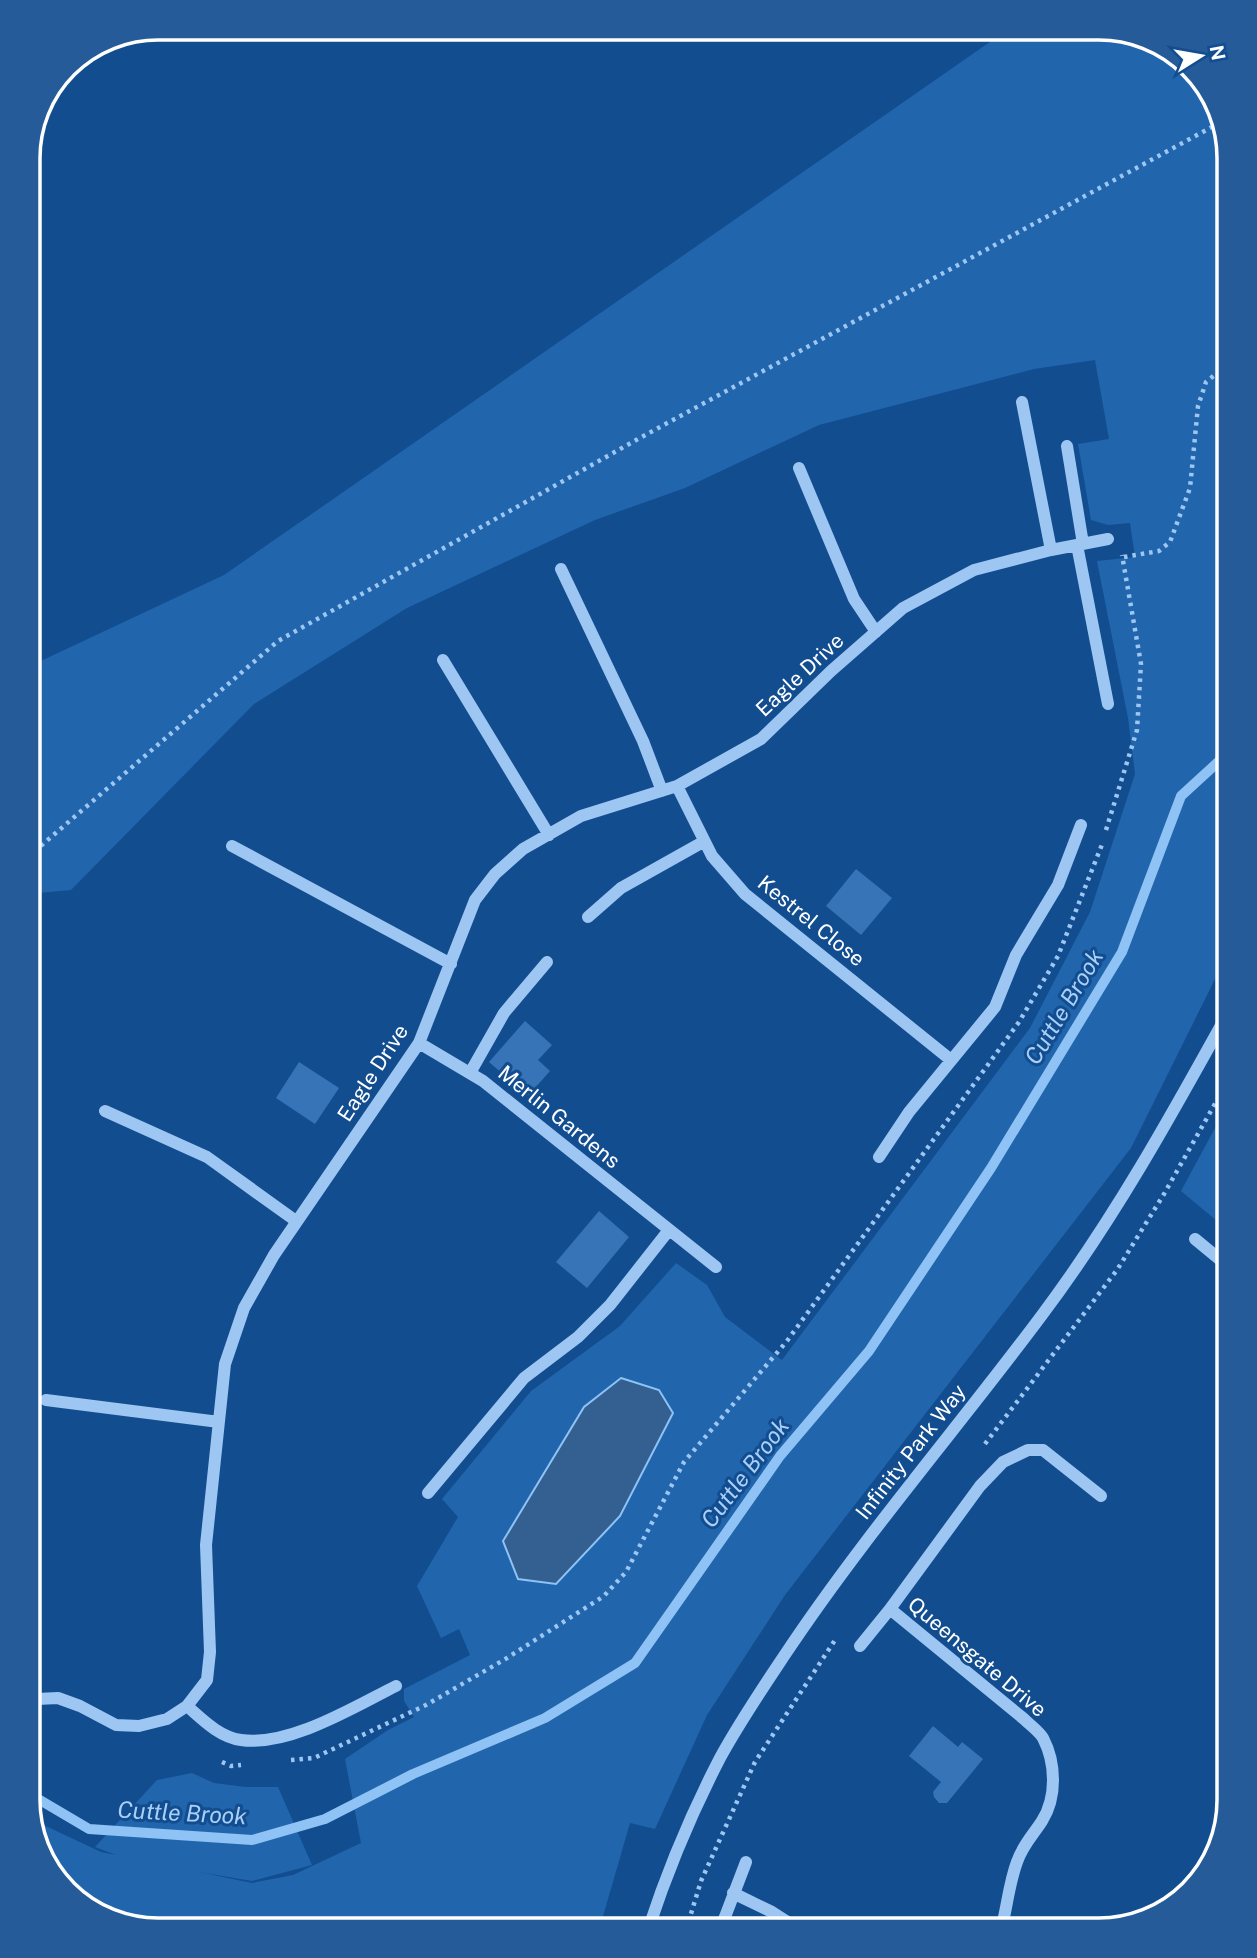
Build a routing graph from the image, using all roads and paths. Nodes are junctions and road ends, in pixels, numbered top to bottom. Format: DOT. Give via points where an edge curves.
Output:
graph roads {
  1 [pos="1213,126"];
  2 [pos="1217,373"];
  3 [pos="1021,402"];
  4 [pos="1067,446"];
  5 [pos="799,468"];
  6 [pos="1108,539"];
  7 [pos="1080,544"];
  8 [pos="1051,550"];
  9 [pos="1124,557"];
  10 [pos="561,569"];
  11 [pos="876,632"];
  12 [pos="443,660"];
  13 [pos="1108,704"];
  14 [pos="677,786"];
  15 [pos="662,791"];
  16 [pos="1082,825"];
  17 [pos="549,835"];
  18 [pos="703,842"];
  19 [pos="41,846"];
  20 [pos="232,846"];
  21 [pos="588,917"];
  22 [pos="547,962"];
  23 [pos="451,964"];
  24 [pos="1217,1032"];
  25 [pos="419,1043"];
  26 [pos="951,1060"];
  27 [pos="470,1073"];
  28 [pos="105,1111"];
  29 [pos="879,1157"];
  30 [pos="296,1221"];
  31 [pos="668,1230"];
  32 [pos="1195,1239"];
  33 [pos="1217,1257"];
  34 [pos="716,1267"];
  35 [pos="46,1400"];
  36 [pos="219,1422"];
  37 [pos="428,1493"];
  38 [pos="1101,1496"];
  39 [pos="890,1609"];
  40 [pos="860,1646"];
  41 [pos="396,1686"];
  42 [pos="40,1699"];
  43 [pos="187,1706"];
  44 [pos="219,1760"];
  45 [pos="286,1761"];
  46 [pos="245,1765"];
  47 [pos="746,1862"];
  48 [pos="733,1893"];
  49 [pos="653,1918"];
  50 [pos="724,1918"];
  51 [pos="781,1918"];
  52 [pos="1004,1918"];
  1 -- 19 [label="path" via="278,641"];
  2 -- 9 [label="path" via="1206,382 1198,406 1190,488 1170,542 1159,551"];
  3 -- 8 [label="street"];
  4 -- 7 [label="street"];
  5 -- 11 [label="street" via="854,599"];
  6 -- 7 [label="street, Eagle Drive"];
  6 -- 9 [label="path"];
  7 -- 8 [label="street, Eagle Drive"];
  7 -- 13 [label="street"];
  8 -- 11 [label="street, Eagle Drive" via="974,570 903,608"];
  9 -- 45 [label="path" via="1141,664 1138,730 1097,860 1058,956 1019,1022 787,1341 684,1462 626,1572 604,1597 426,1705 314,1758"];
  10 -- 15 [label="street"];
  11 -- 14 [label="street, Eagle Drive" via="761,739"];
  12 -- 17 [label="street"];
  14 -- 15 [label="street, Eagle Drive"];
  14 -- 18 [label="street, Kestrel Close"];
  15 -- 17 [label="street, Eagle Drive" via="581,816"];
  16 -- 26 [label="street" via="1058,885 1016,955 995,1007"];
  17 -- 23 [label="street, Eagle Drive" via="523,849 475,900"];
  18 -- 21 [label="street" via="621,888"];
  18 -- 26 [label="street, Kestrel Close" via="745,894"];
  20 -- 23 [label="street"];
  22 -- 27 [label="street" via="505,1013"];
  23 -- 25 [label="street, Eagle Drive"];
  24 -- 49 [label="street, Infinity Park Way" via="1084,1258 857,1553 761,1690 720,1758"];
  25 -- 27 [label="street, Merlin Gardens"];
  25 -- 30 [label="street, Eagle Drive"];
  26 -- 29 [label="street"];
  27 -- 31 [label="street, Merlin Gardens"];
  28 -- 30 [label="street" via="207,1157"];
  30 -- 36 [label="street, Eagle Drive" via="244,1308 225,1364"];
  31 -- 34 [label="street, Merlin Gardens"];
  31 -- 37 [label="street" via="610,1306 524,1378"];
  32 -- 33 [label="street"];
  35 -- 36 [label="street"];
  36 -- 43 [label="street, Eagle Drive" via="206,1545 207,1680"];
  38 -- 39 [label="street, Queensgate Drive" via="1042,1450 1028,1450 1003,1462 980,1486"];
  39 -- 40 [label="street, Queensgate Drive"];
  39 -- 52 [label="street, Queensgate Drive" via="1042,1737 1054,1771 1052,1797 1017,1862"];
  41 -- 43 [label="street" via="337,1716 275,1739 239,1740 213,1729"];
  42 -- 43 [label="street, Eagle Drive" via="58,1698 116,1725 139,1726"];
  44 -- 46 [label="path" via="231,1766"];
  47 -- 48 [label="street"];
  48 -- 50 [label="street"];
  48 -- 51 [label="street"];
}
